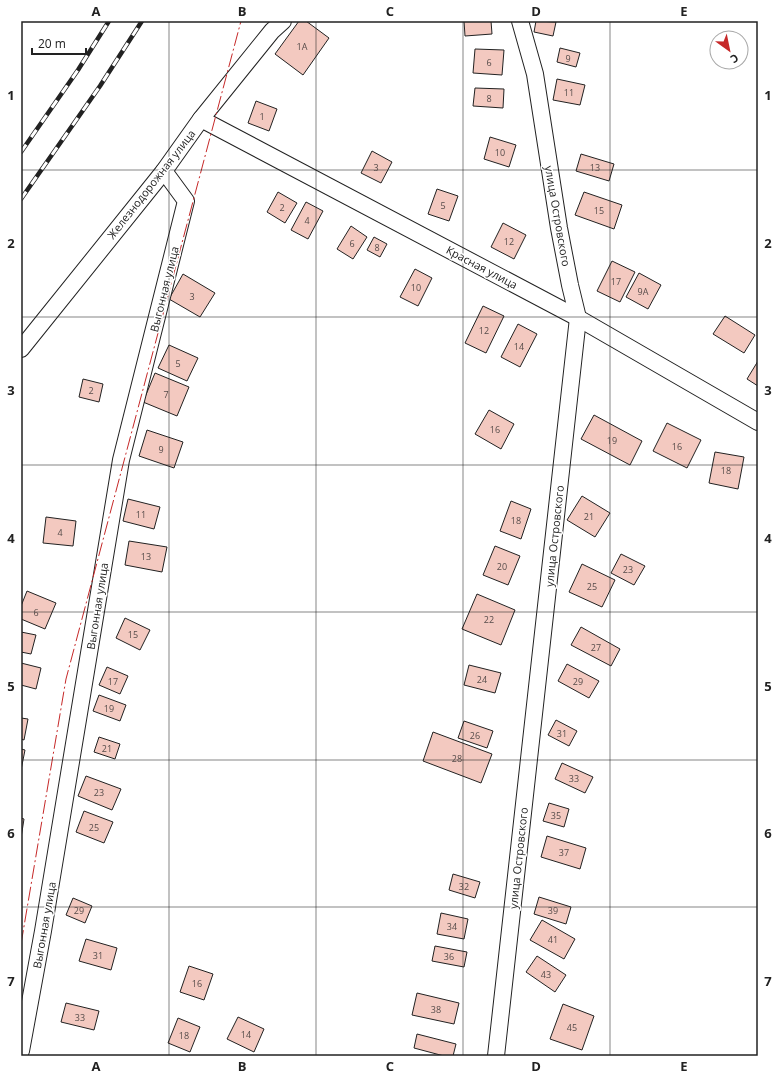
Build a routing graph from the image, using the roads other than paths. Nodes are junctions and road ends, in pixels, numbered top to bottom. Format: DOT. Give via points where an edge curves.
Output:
graph roads {
  1 [pos="283,21"];
  2 [pos="520,21"];
  3 [pos="202,119"];
  4 [pos="164,171"];
  5 [pos="578,318"];
  6 [pos="21,349"];
  7 [pos="758,422"];
  8 [pos="21,1051"];
  9 [pos="496,1056"];
  1 -- 3 [label="street, Железнодорожная улица" via="272,31"];
  2 -- 5 [label="street, улица Островского" via="535,74 559,228"];
  3 -- 4 [label="street, Железнодорожная улица"];
  3 -- 5 [label="street, Красная улица"];
  4 -- 6 [label="street, Железнодорожная улица"];
  4 -- 8 [label="street, Выгонная улица" via="186,202 121,460"];
  5 -- 7 [label="street, Красная улица"];
  5 -- 9 [label="street, улица Островского"];
}
